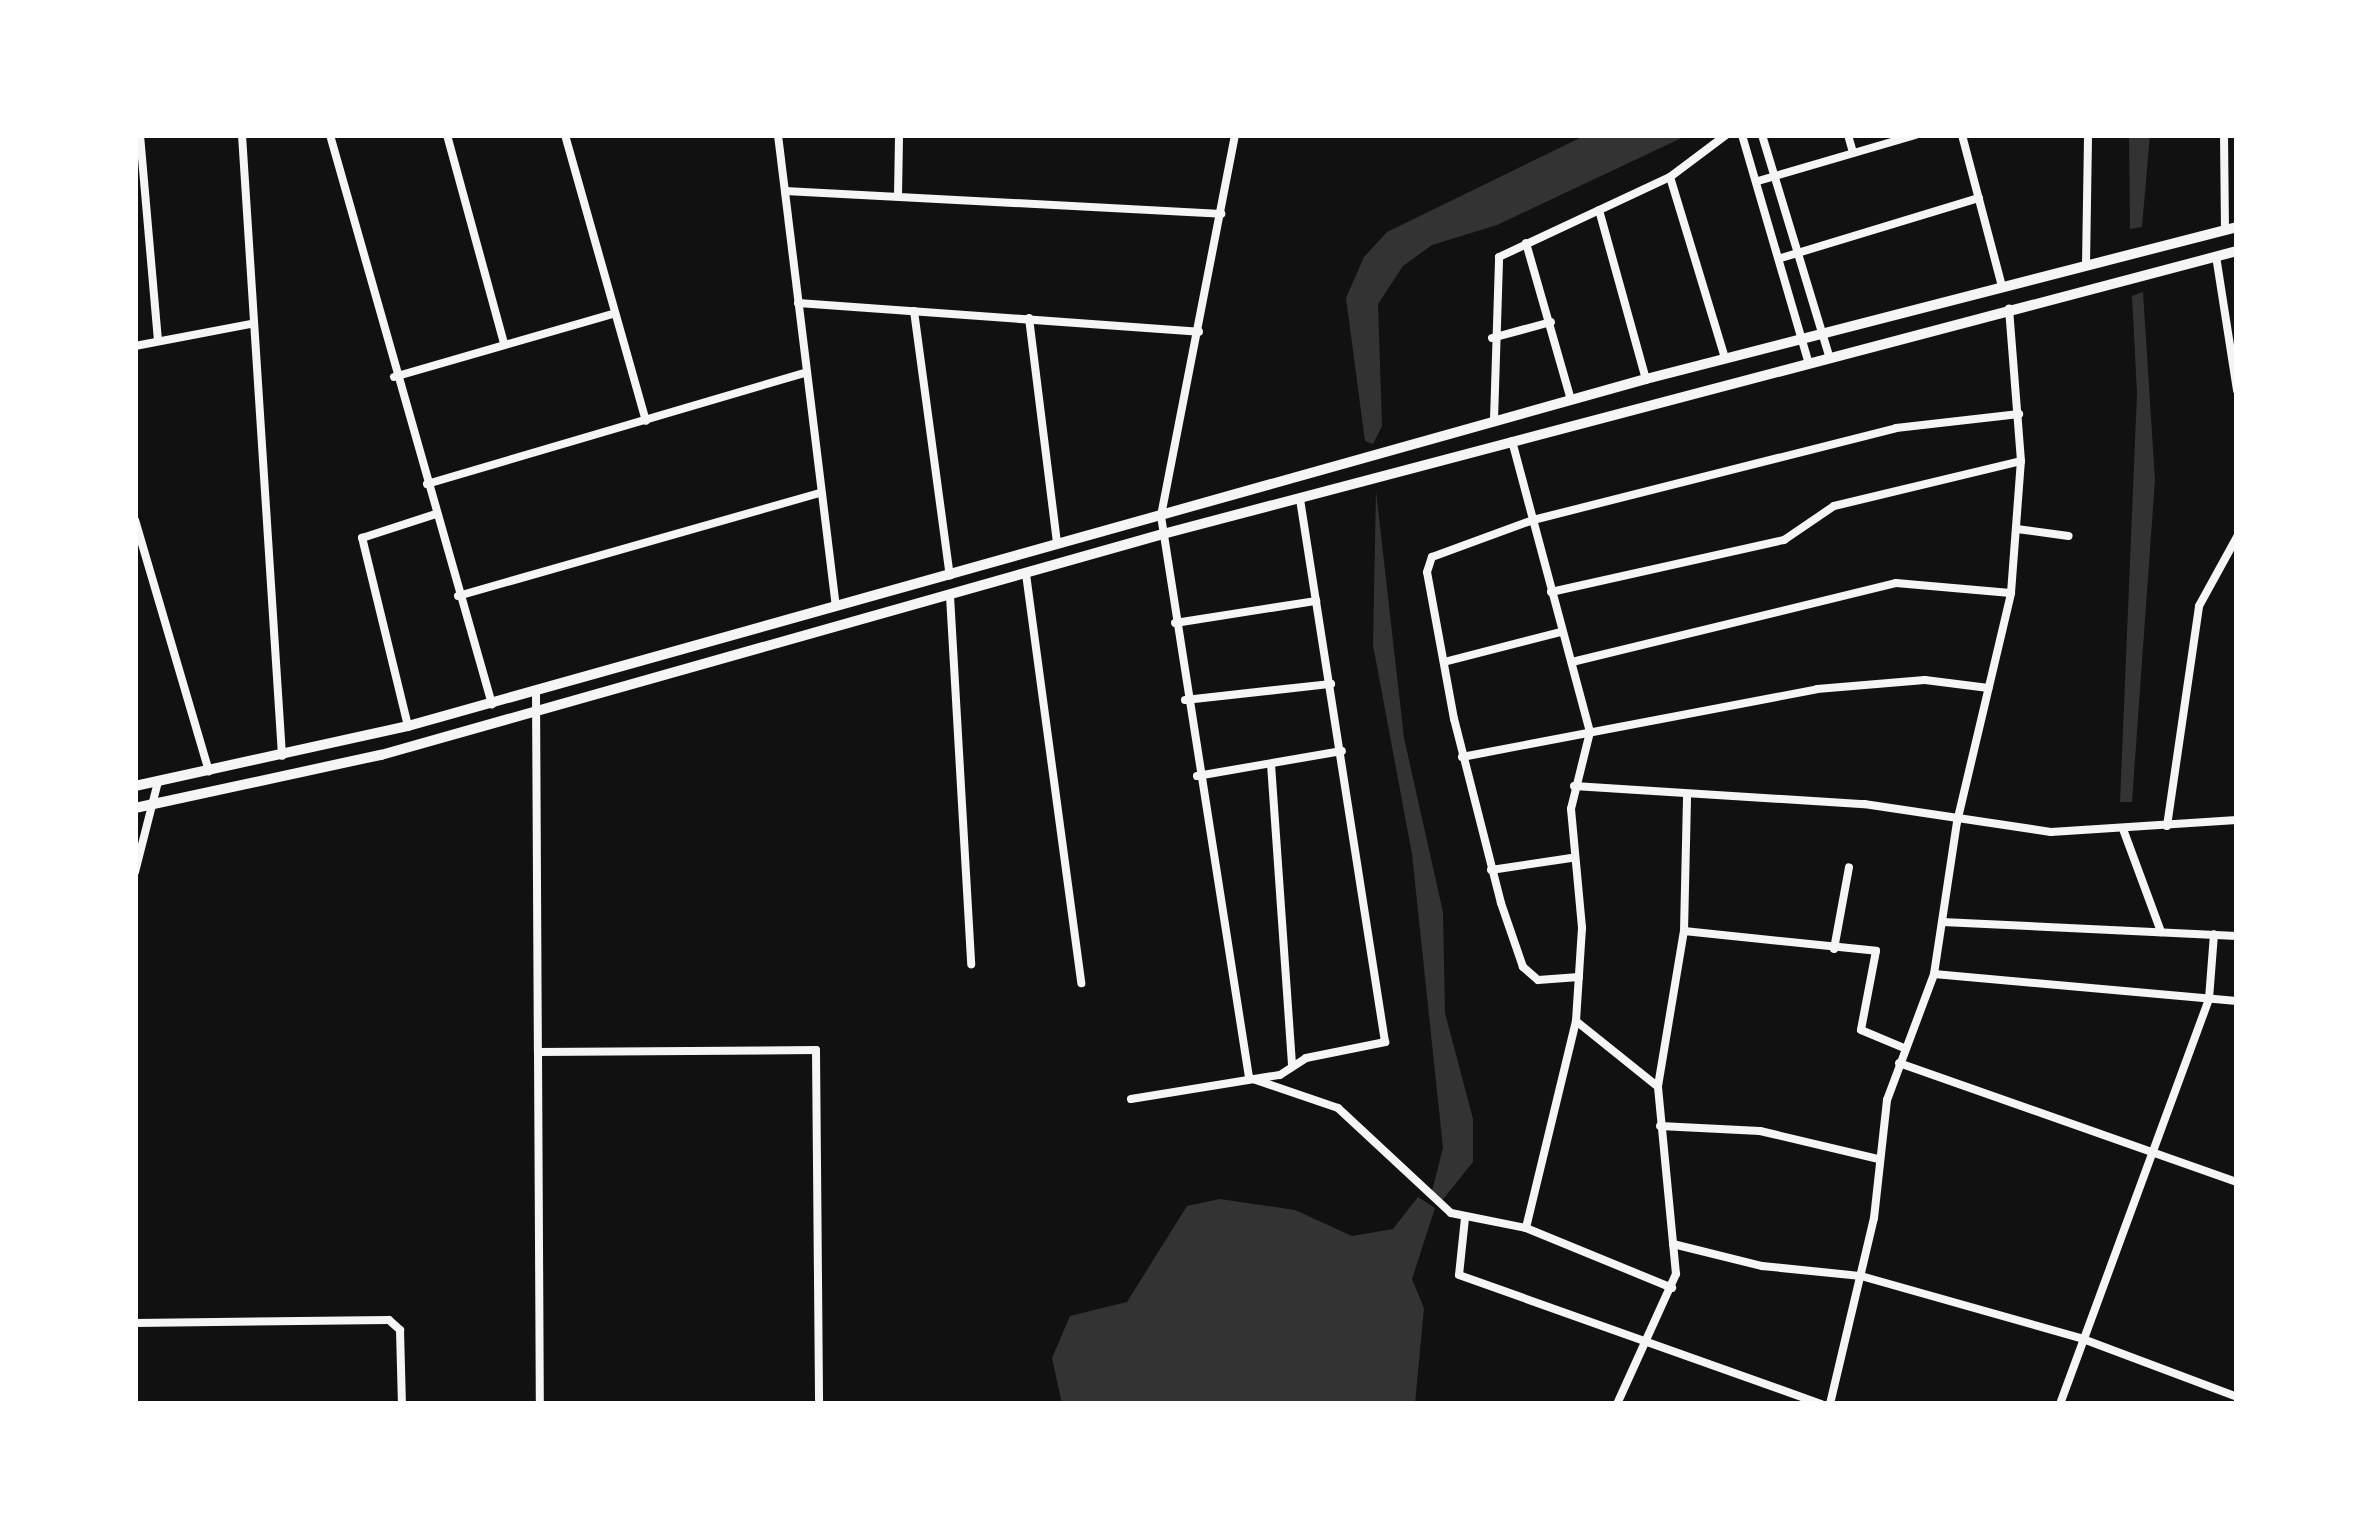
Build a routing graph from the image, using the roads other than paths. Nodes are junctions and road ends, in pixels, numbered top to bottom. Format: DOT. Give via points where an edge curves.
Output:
graph roads {
  1 [pos="140,135"];
  2 [pos="242,135"];
  3 [pos="331,135"];
  4 [pos="447,135"];
  5 [pos="565,135"];
  6 [pos="778,135"];
  7 [pos="899,135"];
  8 [pos="1234,135"];
  9 [pos="1726,135"];
  10 [pos="1742,135"];
  11 [pos="1762,135"];
  12 [pos="1848,135"];
  13 [pos="1915,135"];
  14 [pos="1962,135"];
  15 [pos="2088,135"];
  16 [pos="2224,135"];
  17 [pos="1853,152"];
  18 [pos="1774,175"];
  19 [pos="1670,177"];
  20 [pos="1758,181"];
  21 [pos="785,191"];
  22 [pos="898,195"];
  23 [pos="1979,198"];
  24 [pos="1599,210"];
  25 [pos="1221,214"];
  26 [pos="2231,228"];
  27 [pos="1526,243"];
  28 [pos="1798,250"];
  29 [pos="2237,251"];
  30 [pos="2216,256"];
  31 [pos="1781,258"];
  32 [pos="2086,265"];
  33 [pos="2002,286"];
  34 [pos="798,303"];
  35 [pos="2009,308"];
  36 [pos="914,311"];
  37 [pos="612,314"];
  38 [pos="1029,318"];
  39 [pos="1551,322"];
  40 [pos="250,324"];
  41 [pos="1199,332"];
  42 [pos="1820,332"];
  43 [pos="1803,336"];
  44 [pos="1492,338"];
  45 [pos="158,340"];
  46 [pos="504,344"];
  47 [pos="135,346"];
  48 [pos="1829,355"];
  49 [pos="1725,358"];
  50 [pos="1808,360"];
  51 [pos="803,373"];
  52 [pos="394,377"];
  53 [pos="1646,379"];
  54 [pos="2237,390"];
  55 [pos="1571,400"];
  56 [pos="2019,415"];
  57 [pos="1494,420"];
  58 [pos="646,421"];
  59 [pos="1511,440"];
  60 [pos="2021,461"];
  61 [pos="427,484"];
  62 [pos="820,493"];
  63 [pos="1300,499"];
  64 [pos="436,514"];
  65 [pos="1161,516"];
  66 [pos="135,520"];
  67 [pos="1533,520"];
  68 [pos="2017,529"];
  69 [pos="1163,534"];
  70 [pos="2068,536"];
  71 [pos="2237,537"];
  72 [pos="1057,544"];
  73 [pos="1026,574"];
  74 [pos="950,576"];
  75 [pos="1551,592"];
  76 [pos="2011,593"];
  77 [pos="458,596"];
  78 [pos="950,596"];
  79 [pos="1316,601"];
  80 [pos="836,606"];
  81 [pos="1175,623"];
  82 [pos="754,629"];
  83 [pos="1562,632"];
  84 [pos="719,639"];
  85 [pos="759,647"];
  86 [pos="724,658"];
  87 [pos="1444,662"];
  88 [pos="1572,662"];
  89 [pos="1331,684"];
  90 [pos="1989,688"];
  91 [pos="536,691"];
  92 [pos="1186,700"];
  93 [pos="492,704"];
  94 [pos="536,713"];
  95 [pos="408,726"];
  96 [pos="1590,732"];
  97 [pos="1342,751"];
  98 [pos="1462,757"];
  99 [pos="282,758"];
  100 [pos="1271,764"];
  101 [pos="209,771"];
  102 [pos="1197,776"];
  103 [pos="158,782"];
  104 [pos="135,786"];
  105 [pos="1574,786"];
  106 [pos="1687,794"];
  107 [pos="152,804"];
  108 [pos="135,808"];
  109 [pos="2237,820"];
  110 [pos="1957,822"];
  111 [pos="2167,826"];
  112 [pos="2123,829"];
  113 [pos="1571,858"];
  114 [pos="1850,867"];
  115 [pos="1491,870"];
  116 [pos="135,872"];
  117 [pos="1942,922"];
  118 [pos="1684,931"];
  119 [pos="2162,932"];
  120 [pos="2214,934"];
  121 [pos="2237,936"];
  122 [pos="1834,949"];
  123 [pos="971,964"];
  124 [pos="1934,974"];
  125 [pos="1579,977"];
  126 [pos="1081,983"];
  127 [pos="2209,1000"];
  128 [pos="2237,1001"];
  129 [pos="1576,1021"];
  130 [pos="1904,1048"];
  131 [pos="538,1052"];
  132 [pos="1898,1063"];
  133 [pos="1292,1065"];
  134 [pos="1249,1077"];
  135 [pos="1658,1085"];
  136 [pos="1131,1099"];
  137 [pos="1660,1126"];
  138 [pos="2155,1152"];
  139 [pos="1878,1159"];
  140 [pos="2237,1183"];
  141 [pos="1465,1218"];
  142 [pos="1526,1228"];
  143 [pos="1673,1244"];
  144 [pos="1861,1276"];
  145 [pos="1672,1288"];
  146 [pos="135,1323"];
  147 [pos="2083,1340"];
  148 [pos="1650,1342"];
  149 [pos="2237,1397"];
  150 [pos="402,1404"];
  151 [pos="540,1404"];
  152 [pos="819,1404"];
  153 [pos="1617,1404"];
  154 [pos="1826,1404"];
  155 [pos="2060,1404"];
  1 -- 45 [label="street"];
  2 -- 40 [label="street"];
  3 -- 52 [label="street"];
  4 -- 46 [label="street"];
  5 -- 37 [label="street"];
  6 -- 21 [label="street"];
  7 -- 22 [label="street"];
  8 -- 25 [label="street"];
  9 -- 19 [label="street"];
  10 -- 20 [label="street"];
  11 -- 18 [label="street"];
  12 -- 17 [label="street"];
  13 -- 17 [label="street"];
  14 -- 23 [label="street"];
  15 -- 32 [label="street"];
  16 -- 26 [label="street"];
  17 -- 18 [label="street"];
  18 -- 20 [label="street"];
  18 -- 28 [label="street"];
  19 -- 24 [label="street"];
  19 -- 49 [label="street"];
  20 -- 31 [label="street"];
  21 -- 22 [label="street"];
  21 -- 34 [label="street"];
  22 -- 25 [label="street"];
  23 -- 28 [label="street"];
  23 -- 33 [label="street"];
  24 -- 27 [label="street"];
  24 -- 53 [label="street"];
  25 -- 41 [label="street"];
  26 -- 32 [label="street"];
  27 -- 39 [label="street"];
  27 -- 44 [label="street" via="1496,263"];
  28 -- 31 [label="street"];
  28 -- 42 [label="street"];
  29 -- 30 [label="street"];
  30 -- 35 [label="street"];
  30 -- 54 [label="street"];
  31 -- 43 [label="street"];
  32 -- 33 [label="street"];
  33 -- 42 [label="street"];
  34 -- 36 [label="street"];
  34 -- 51 [label="street"];
  35 -- 48 [label="street"];
  35 -- 56 [label="street"];
  36 -- 38 [label="street"];
  36 -- 74 [label="street"];
  37 -- 46 [label="street"];
  37 -- 58 [label="street"];
  38 -- 41 [label="street"];
  38 -- 72 [label="street"];
  39 -- 44 [label="street"];
  39 -- 55 [label="street"];
  40 -- 45 [label="street"];
  40 -- 99 [label="street"];
  41 -- 65 [label="street"];
  42 -- 43 [label="street"];
  42 -- 48 [label="street"];
  43 -- 49 [label="street"];
  43 -- 50 [label="street"];
  44 -- 57 [label="street"];
  45 -- 47 [label="street"];
  46 -- 52 [label="street"];
  48 -- 50 [label="street"];
  49 -- 53 [label="street"];
  50 -- 59 [label="street"];
  51 -- 58 [label="street"];
  51 -- 62 [label="street"];
  52 -- 61 [label="street"];
  53 -- 55 [label="street"];
  55 -- 57 [label="street"];
  56 -- 60 [label="street"];
  56 -- 67 [label="street" via="1896,428"];
  57 -- 65 [label="street"];
  58 -- 61 [label="street"];
  59 -- 63 [label="street"];
  59 -- 67 [label="street"];
  60 -- 68 [label="street"];
  60 -- 75 [label="street" via="1820,511 1784,540"];
  61 -- 64 [label="street"];
  62 -- 77 [label="street"];
  62 -- 80 [label="street"];
  63 -- 69 [label="street"];
  63 -- 79 [label="street"];
  64 -- 77 [label="street"];
  64 -- 95 [label="street" via="362,538"];
  65 -- 69 [label="street"];
  65 -- 72 [label="street"];
  66 -- 101 [label="street"];
  67 -- 75 [label="street"];
  67 -- 87 [label="street" via="1432,556 1427,567"];
  68 -- 70 [label="street"];
  68 -- 76 [label="street"];
  69 -- 73 [label="street"];
  69 -- 81 [label="street"];
  71 -- 111 [label="street" via="2199,606"];
  72 -- 74 [label="street"];
  73 -- 78 [label="street"];
  73 -- 126 [label="street"];
  74 -- 80 [label="street"];
  75 -- 83 [label="street"];
  76 -- 88 [label="street" via="1879,586"];
  76 -- 90 [label="street"];
  77 -- 93 [label="street"];
  78 -- 85 [label="street"];
  78 -- 123 [label="street"];
  79 -- 81 [label="street"];
  79 -- 89 [label="street"];
  80 -- 82 [label="street"];
  81 -- 92 [label="street"];
  82 -- 84 [label="street"];
  82 -- 85 [label="street"];
  83 -- 87 [label="street"];
  83 -- 88 [label="street"];
  84 -- 86 [label="street"];
  84 -- 91 [label="street"];
  85 -- 86 [label="street"];
  86 -- 94 [label="street"];
  87 -- 98 [label="street"];
  88 -- 96 [label="street"];
  89 -- 92 [label="street"];
  89 -- 97 [label="street"];
  90 -- 96 [label="street" via="1876,683"];
  90 -- 110 [label="street"];
  91 -- 93 [label="street"];
  91 -- 94 [label="street"];
  92 -- 102 [label="street"];
  93 -- 95 [label="street"];
  94 -- 107 [label="street" via="286,779"];
  94 -- 131 [label="street"];
  95 -- 99 [label="street"];
  96 -- 98 [label="street"];
  96 -- 105 [label="street"];
  97 -- 100 [label="street"];
  97 -- 133 [label="street" via="1384,1044"];
  98 -- 115 [label="street"];
  99 -- 101 [label="street"];
  100 -- 102 [label="street"];
  100 -- 133 [label="street"];
  101 -- 103 [label="street"];
  102 -- 134 [label="street"];
  103 -- 104 [label="street"];
  103 -- 107 [label="street"];
  105 -- 106 [label="street"];
  105 -- 113 [label="street"];
  106 -- 110 [label="street" via="1864,804"];
  106 -- 118 [label="street"];
  107 -- 108 [label="street"];
  107 -- 116 [label="street"];
  109 -- 111 [label="street"];
  110 -- 112 [label="street"];
  110 -- 117 [label="street"];
  111 -- 112 [label="street"];
  112 -- 119 [label="street"];
  113 -- 115 [label="street"];
  113 -- 125 [label="street" via="1582,928"];
  114 -- 122 [label="street"];
  115 -- 125 [label="street" via="1523,967 1538,980"];
  117 -- 119 [label="street"];
  117 -- 124 [label="street"];
  118 -- 122 [label="street"];
  118 -- 135 [label="street"];
  119 -- 120 [label="street"];
  120 -- 121 [label="street"];
  120 -- 127 [label="street"];
  122 -- 130 [label="street" via="1876,951 1862,1030"];
  124 -- 127 [label="street"];
  124 -- 130 [label="street"];
  125 -- 129 [label="street"];
  127 -- 128 [label="street"];
  127 -- 138 [label="street"];
  129 -- 135 [label="street"];
  129 -- 142 [label="street"];
  130 -- 132 [label="street"];
  131 -- 151 [label="street"];
  131 -- 152 [label="street" via="816,1050"];
  132 -- 138 [label="street"];
  132 -- 139 [label="street"];
  133 -- 134 [label="street" via="1280,1075"];
  134 -- 136 [label="street"];
  134 -- 141 [label="street" via="1259,1087 1338,1108 1436,1201"];
  135 -- 137 [label="street"];
  137 -- 139 [label="street" via="1743,1128"];
  137 -- 143 [label="street"];
  138 -- 140 [label="street"];
  138 -- 147 [label="street"];
  139 -- 144 [label="street"];
  141 -- 142 [label="street"];
  141 -- 148 [label="street" via="1459,1275"];
  142 -- 145 [label="street"];
  143 -- 144 [label="street" via="1762,1266"];
  143 -- 145 [label="street"];
  144 -- 147 [label="street"];
  144 -- 154 [label="street"];
  145 -- 148 [label="street"];
  146 -- 150 [label="street" via="389,1320 400,1330"];
  147 -- 149 [label="street"];
  147 -- 155 [label="street"];
  148 -- 153 [label="street"];
  148 -- 154 [label="street"];
}
